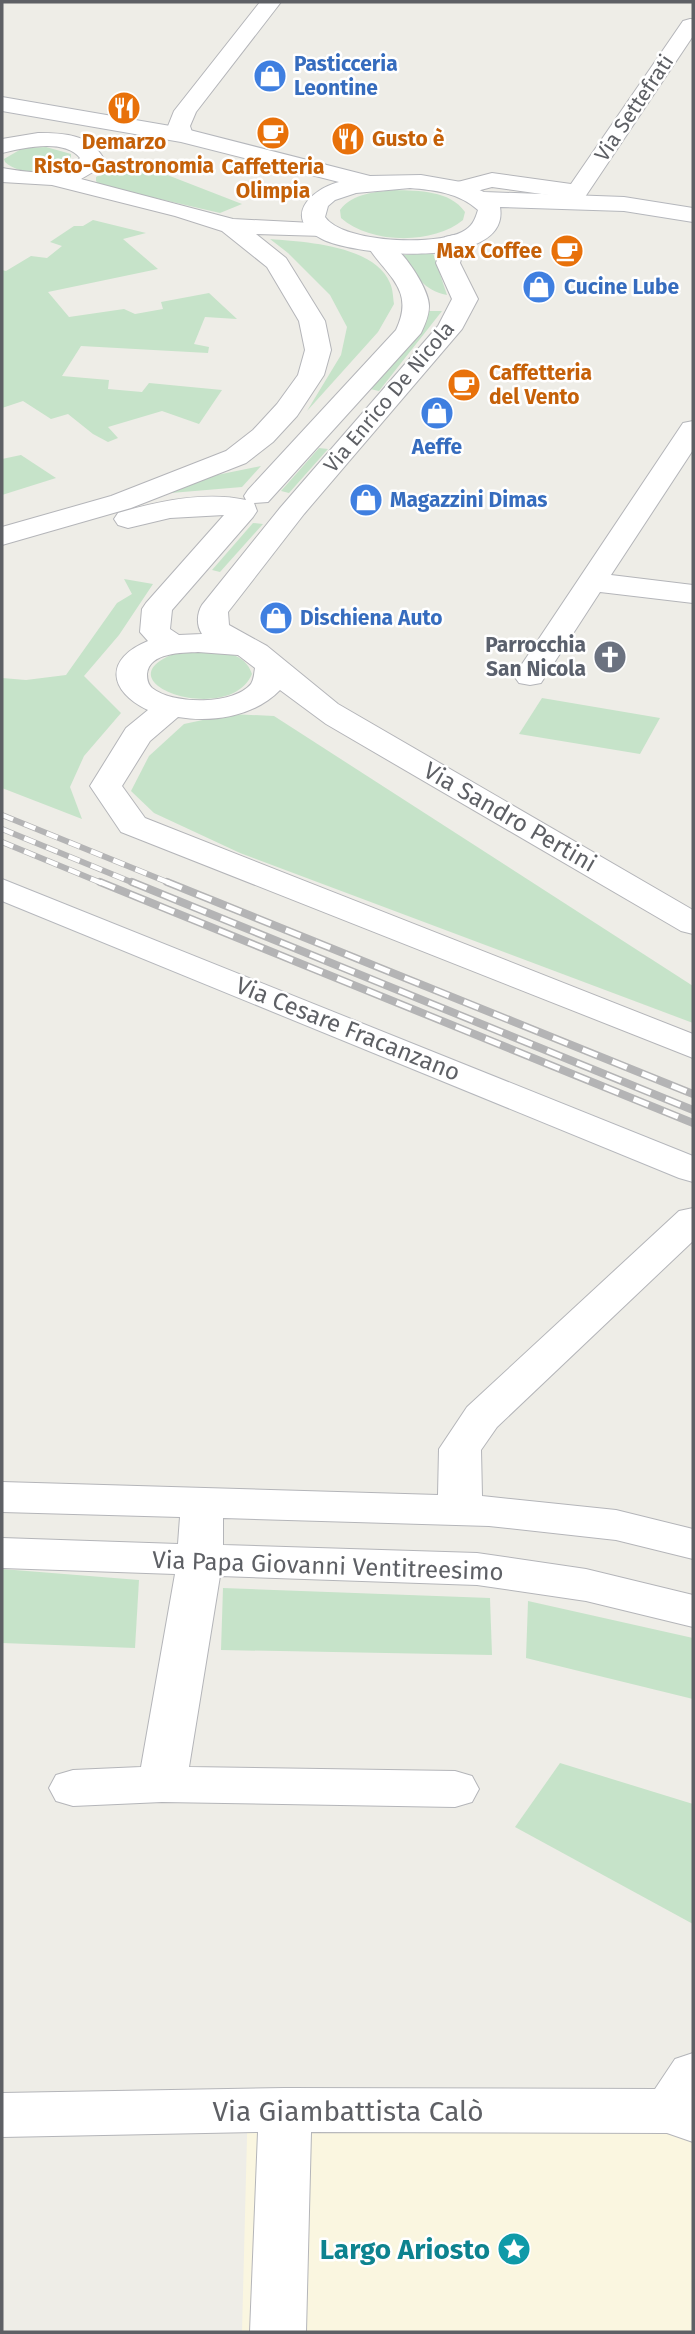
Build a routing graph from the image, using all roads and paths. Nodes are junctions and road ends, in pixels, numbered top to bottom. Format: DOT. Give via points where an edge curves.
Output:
graph roads {
  1 [pos="271,2"];
  2 [pos="690,25"];
  3 [pos="2,104"];
  4 [pos="185,111"];
  5 [pos="2,115"];
  6 [pos="132,125"];
  7 [pos="181,135"];
  8 [pos="7,141"];
  9 [pos="2,175"];
  10 [pos="50,178"];
  11 [pos="369,183"];
  12 [pos="458,189"];
  13 [pos="577,198"];
  14 [pos="486,209"];
  15 [pos="321,211"];
  16 [pos="693,215"];
  17 [pos="231,226"];
  18 [pos="454,242"];
  19 [pos="380,247"];
  20 [pos="693,429"];
  21 [pos="295,456"];
  22 [pos="236,457"];
  23 [pos="121,502"];
  24 [pos="249,503"];
  25 [pos="293,511"];
  26 [pos="2,536"];
  27 [pos="2,557"];
  28 [pos="593,582"];
  29 [pos="693,594"];
  30 [pos="172,644"];
  31 [pos="261,658"];
  32 [pos="530,676"];
  33 [pos="138,692"];
  34 [pos="257,696"];
  35 [pos="171,707"];
  36 [pos="326,710"];
  37 [pos="137,735"];
  38 [pos="2,889"];
  39 [pos="693,924"];
  40 [pos="693,1047"];
  41 [pos="693,1170"];
  42 [pos="693,1220"];
  43 [pos="2,1497"];
  44 [pos="202,1502"];
  45 [pos="460,1509"];
  46 [pos="693,1544"];
  47 [pos="2,1553"];
  48 [pos="200,1560"];
  49 [pos="693,1611"];
  50 [pos="162,1784"];
  51 [pos="73,1788"];
  52 [pos="455,1789"];
  53 [pos="685,2102"];
  54 [pos="285,2110"];
  55 [pos="2,2115"];
  56 [pos="278,2332"];
  1 -- 4 [label="street"];
  2 -- 13 [label="street, Via Settefrati"];
  3 -- 6 [label="street"];
  4 -- 6 [label="street"];
  4 -- 7 [label="street"];
  5 -- 15 [label="street" via="74,125 274,168 304,179"];
  6 -- 7 [label="street"];
  7 -- 11 [label="street"];
  8 -- 10 [label="street" via="55,140 91,153 88,165 79,171"];
  9 -- 10 [label="street"];
  10 -- 17 [label="street"];
  11 -- 12 [label="street" via="412,181"];
  11 -- 15 [label="street"];
  12 -- 13 [label="street" via="492,180"];
  12 -- 14 [label="street"];
  13 -- 14 [label="street"];
  13 -- 16 [label="street"];
  14 -- 18 [label="street" via="478,232"];
  15 -- 17 [label="street"];
  15 -- 19 [label="street" via="353,242"];
  17 -- 22 [label="street" via="277,263 312,321 318,350 311,375 287,410"];
  18 -- 19 [label="street"];
  18 -- 25 [label="street, Via Enrico De Nicola" via="448,263 465,299 461,309 449,329"];
  19 -- 21 [label="street, Via Enrico De Nicola" via="412,285 417,318"];
  20 -- 28 [label="street"];
  21 -- 22 [label="street"];
  21 -- 24 [label="street, Via Enrico De Nicola"];
  22 -- 23 [label="street"];
  23 -- 24 [label="street" via="229,492"];
  23 -- 26 [label="street"];
  24 -- 25 [label="street" via="251,516 269,519"];
  24 -- 27 [label="street" via="148,512"];
  24 -- 30 [label="street, Via Enrico De Nicola" via="157,609 155,632"];
  25 -- 31 [label="street, Via Enrico De Nicola" via="213,611 214,629"];
  28 -- 29 [label="street"];
  28 -- 32 [label="street"];
  30 -- 31 [label="street" via="213,641"];
  30 -- 33 [label="street" via="139,660 131,670 131,682"];
  31 -- 34 [label="street" via="273,677"];
  31 -- 36 [label="street, Via Sandro Pertini"];
  33 -- 35 [label="street"];
  33 -- 37 [label="street"];
  34 -- 35 [label="street" via="218,709"];
  34 -- 36 [label="street, Via Sandro Pertini"];
  35 -- 37 [label="street"];
  36 -- 39 [label="street, Via Sandro Pertini"];
  37 -- 40 [label="street" via="106,786 133,825"];
  38 -- 41 [label="street, Via Cesare Fracanzano"];
  42 -- 45 [label="street" via="482,1417 460,1449"];
  43 -- 44 [label="street"];
  44 -- 45 [label="street"];
  44 -- 48 [label="street"];
  45 -- 46 [label="street" via="616,1525"];
  47 -- 48 [label="street, Via Papa Giovanni Ventitreesimo"];
  48 -- 49 [label="street, Via Papa Giovanni Ventitreesimo" via="477,1569 586,1585"];
  48 -- 50 [label="street"];
  50 -- 51 [label="street"];
  50 -- 52 [label="street"];
  53 -- 54 [label="street, Via Giambattista Calò"];
  54 -- 55 [label="street, Via Giambattista Calò"];
  54 -- 56 [label="street"];
}
